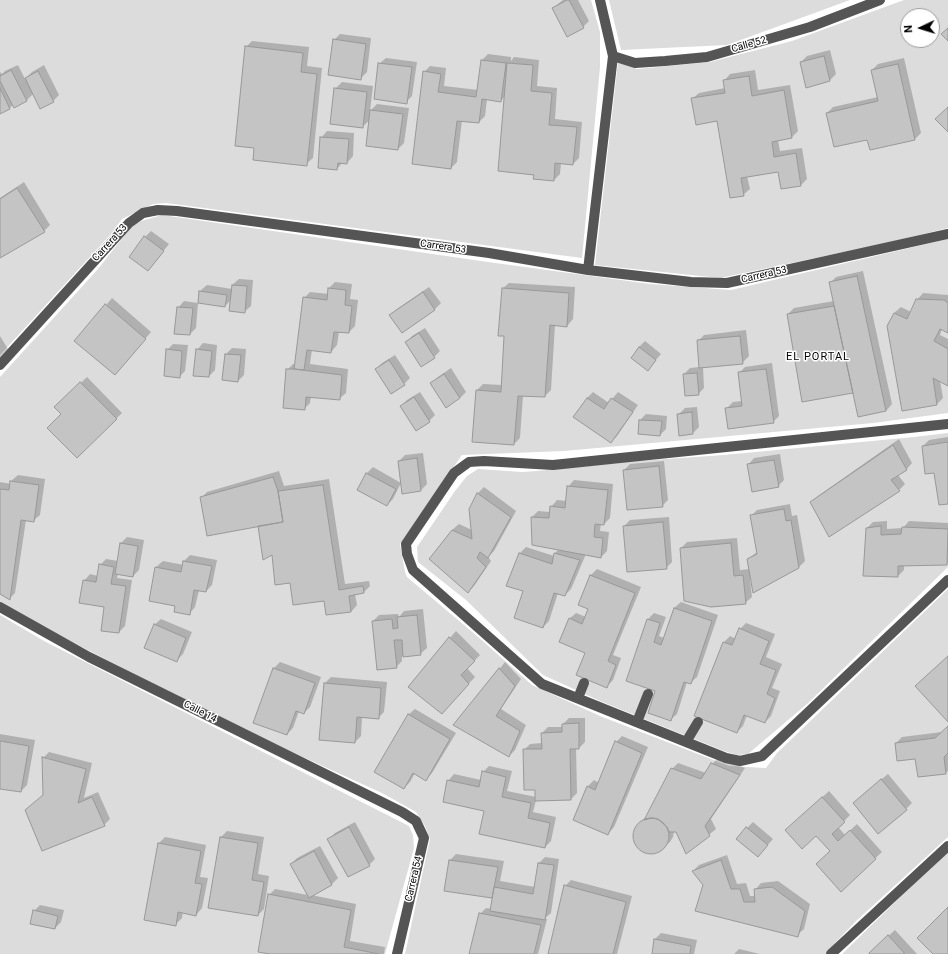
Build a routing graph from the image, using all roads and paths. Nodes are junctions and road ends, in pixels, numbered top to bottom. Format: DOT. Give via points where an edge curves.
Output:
graph roads {
  1 [pos="600,0"];
  2 [pos="880,0"];
  3 [pos="613,56"];
  4 [pos="948,234"];
  5 [pos="588,270"];
  6 [pos="0,365"];
  7 [pos="948,424"];
  8 [pos="948,580"];
  9 [pos="0,607"];
  10 [pos="584,683"];
  11 [pos="648,694"];
  12 [pos="578,698"];
  13 [pos="637,722"];
  14 [pos="698,722"];
  15 [pos="686,742"];
  16 [pos="402,812"];
  17 [pos="948,846"];
  18 [pos="397,954"];
  19 [pos="831,954"];
  1 -- 3 [label="street"];
  2 -- 3 [label="street, Calle 52" via="810,27 707,57 635,63"];
  3 -- 5 [label="street"];
  4 -- 5 [label="street, Carrera 53" via="727,283 691,282"];
  5 -- 6 [label="street, Carrera 53" via="489,254 158,210 143,213 129,222"];
  7 -- 12 [label="street" via="553,465 469,462 454,473 406,544 413,570 542,684"];
  8 -- 15 [label="street" via="762,756 740,761"];
  9 -- 16 [label="street, Calle 14" via="89,657"];
  10 -- 12 [label="street"];
  11 -- 13 [label="street"];
  12 -- 13 [label="street"];
  13 -- 15 [label="street"];
  14 -- 15 [label="street"];
  16 -- 18 [label="street, Carrera 54" via="416,821 424,838"];
  17 -- 19 [label="street"];
}
